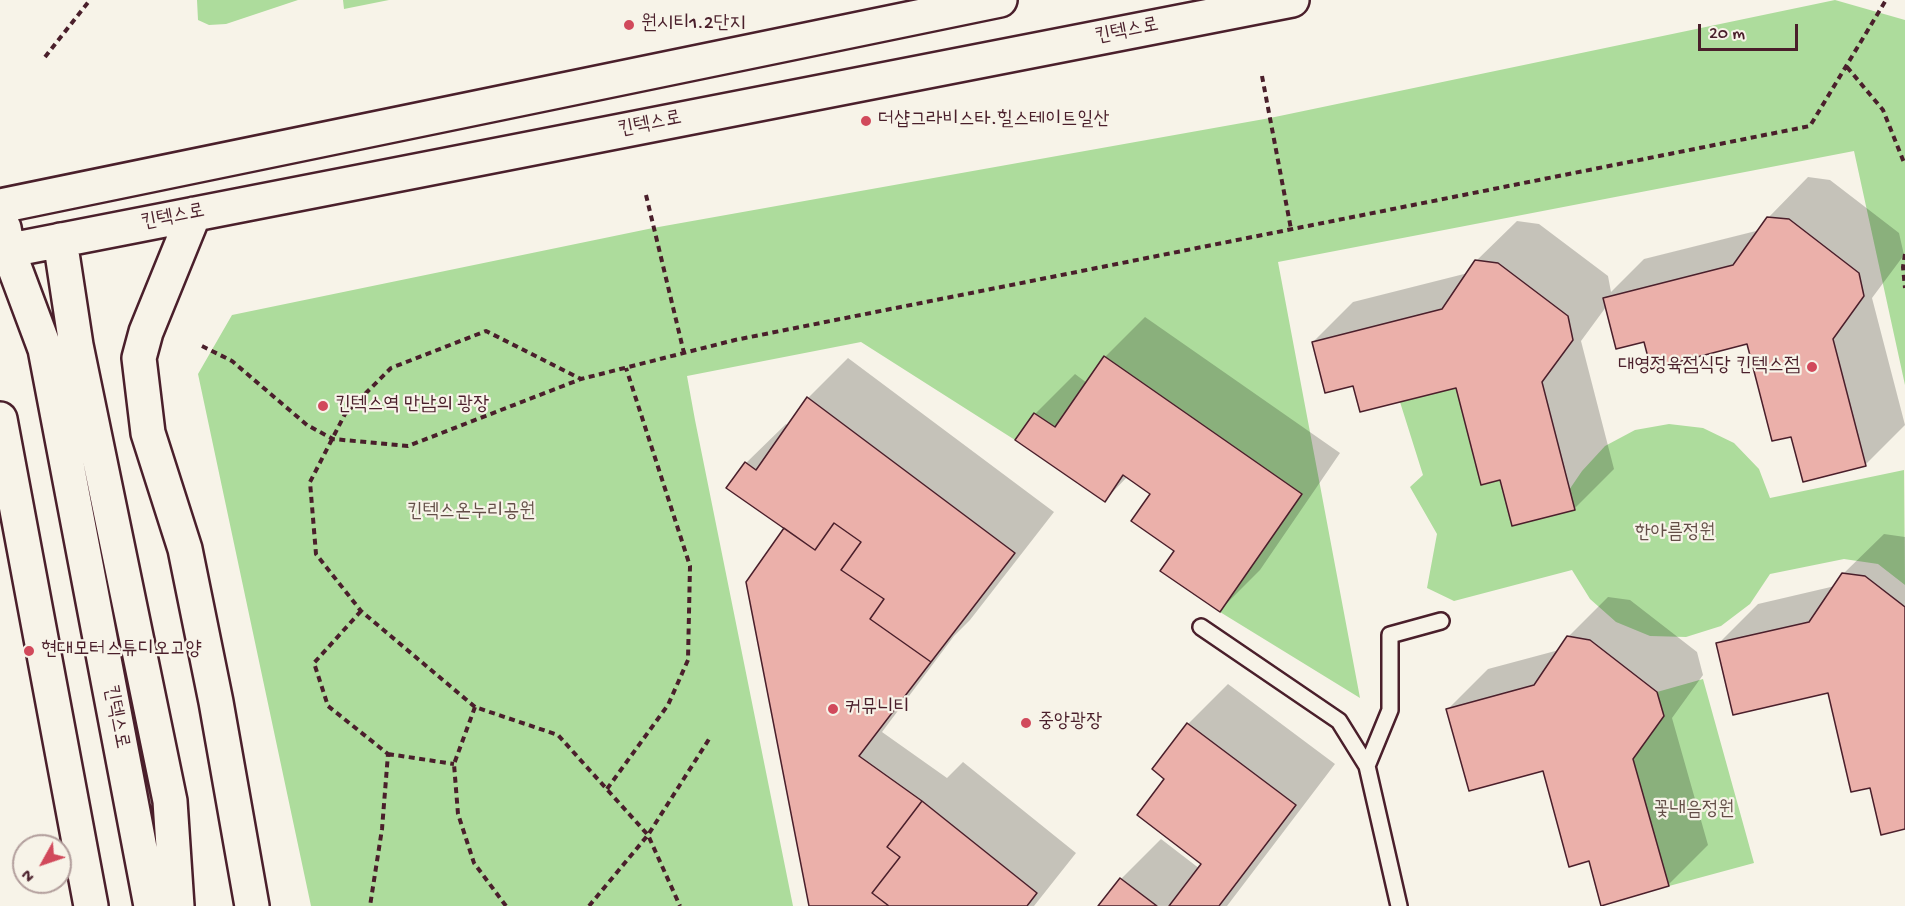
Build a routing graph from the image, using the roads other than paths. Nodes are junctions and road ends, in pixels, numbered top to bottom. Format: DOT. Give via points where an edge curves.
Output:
graph roads {
  1 [pos="1000,0"];
  2 [pos="1292,0"];
  3 [pos="0,206"];
  4 [pos="194,214"];
  5 [pos="60,240"];
  6 [pos="4,251"];
  7 [pos="0,299"];
  8 [pos="0,419"];
  9 [pos="1441,621"];
  10 [pos="1201,627"];
  11 [pos="1367,766"];
  12 [pos="91,906"];
  13 [pos="151,906"];
  14 [pos="177,906"];
  15 [pos="252,906"];
  16 [pos="1400,906"];
  1 -- 3 [label="main road"];
  2 -- 4 [label="main road, 킨텍스로"];
  3 -- 6 [label="main road"];
  4 -- 5 [label="main road, 킨텍스로"];
  4 -- 15 [label="main road" via="139,358 148,433 185,549"];
  5 -- 6 [label="main road, 킨텍스로"];
  5 -- 14 [label="main road" via="76,345 170,801"];
  6 -- 7 [label="main road"];
  6 -- 13 [label="main road, 킨텍스로" via="45,349"];
  8 -- 12 [label="main road"];
  9 -- 11 [label="lane" via="1390,635 1390,710"];
  10 -- 11 [label="lane" via="1339,722"];
  11 -- 16 [label="lane"];
}
